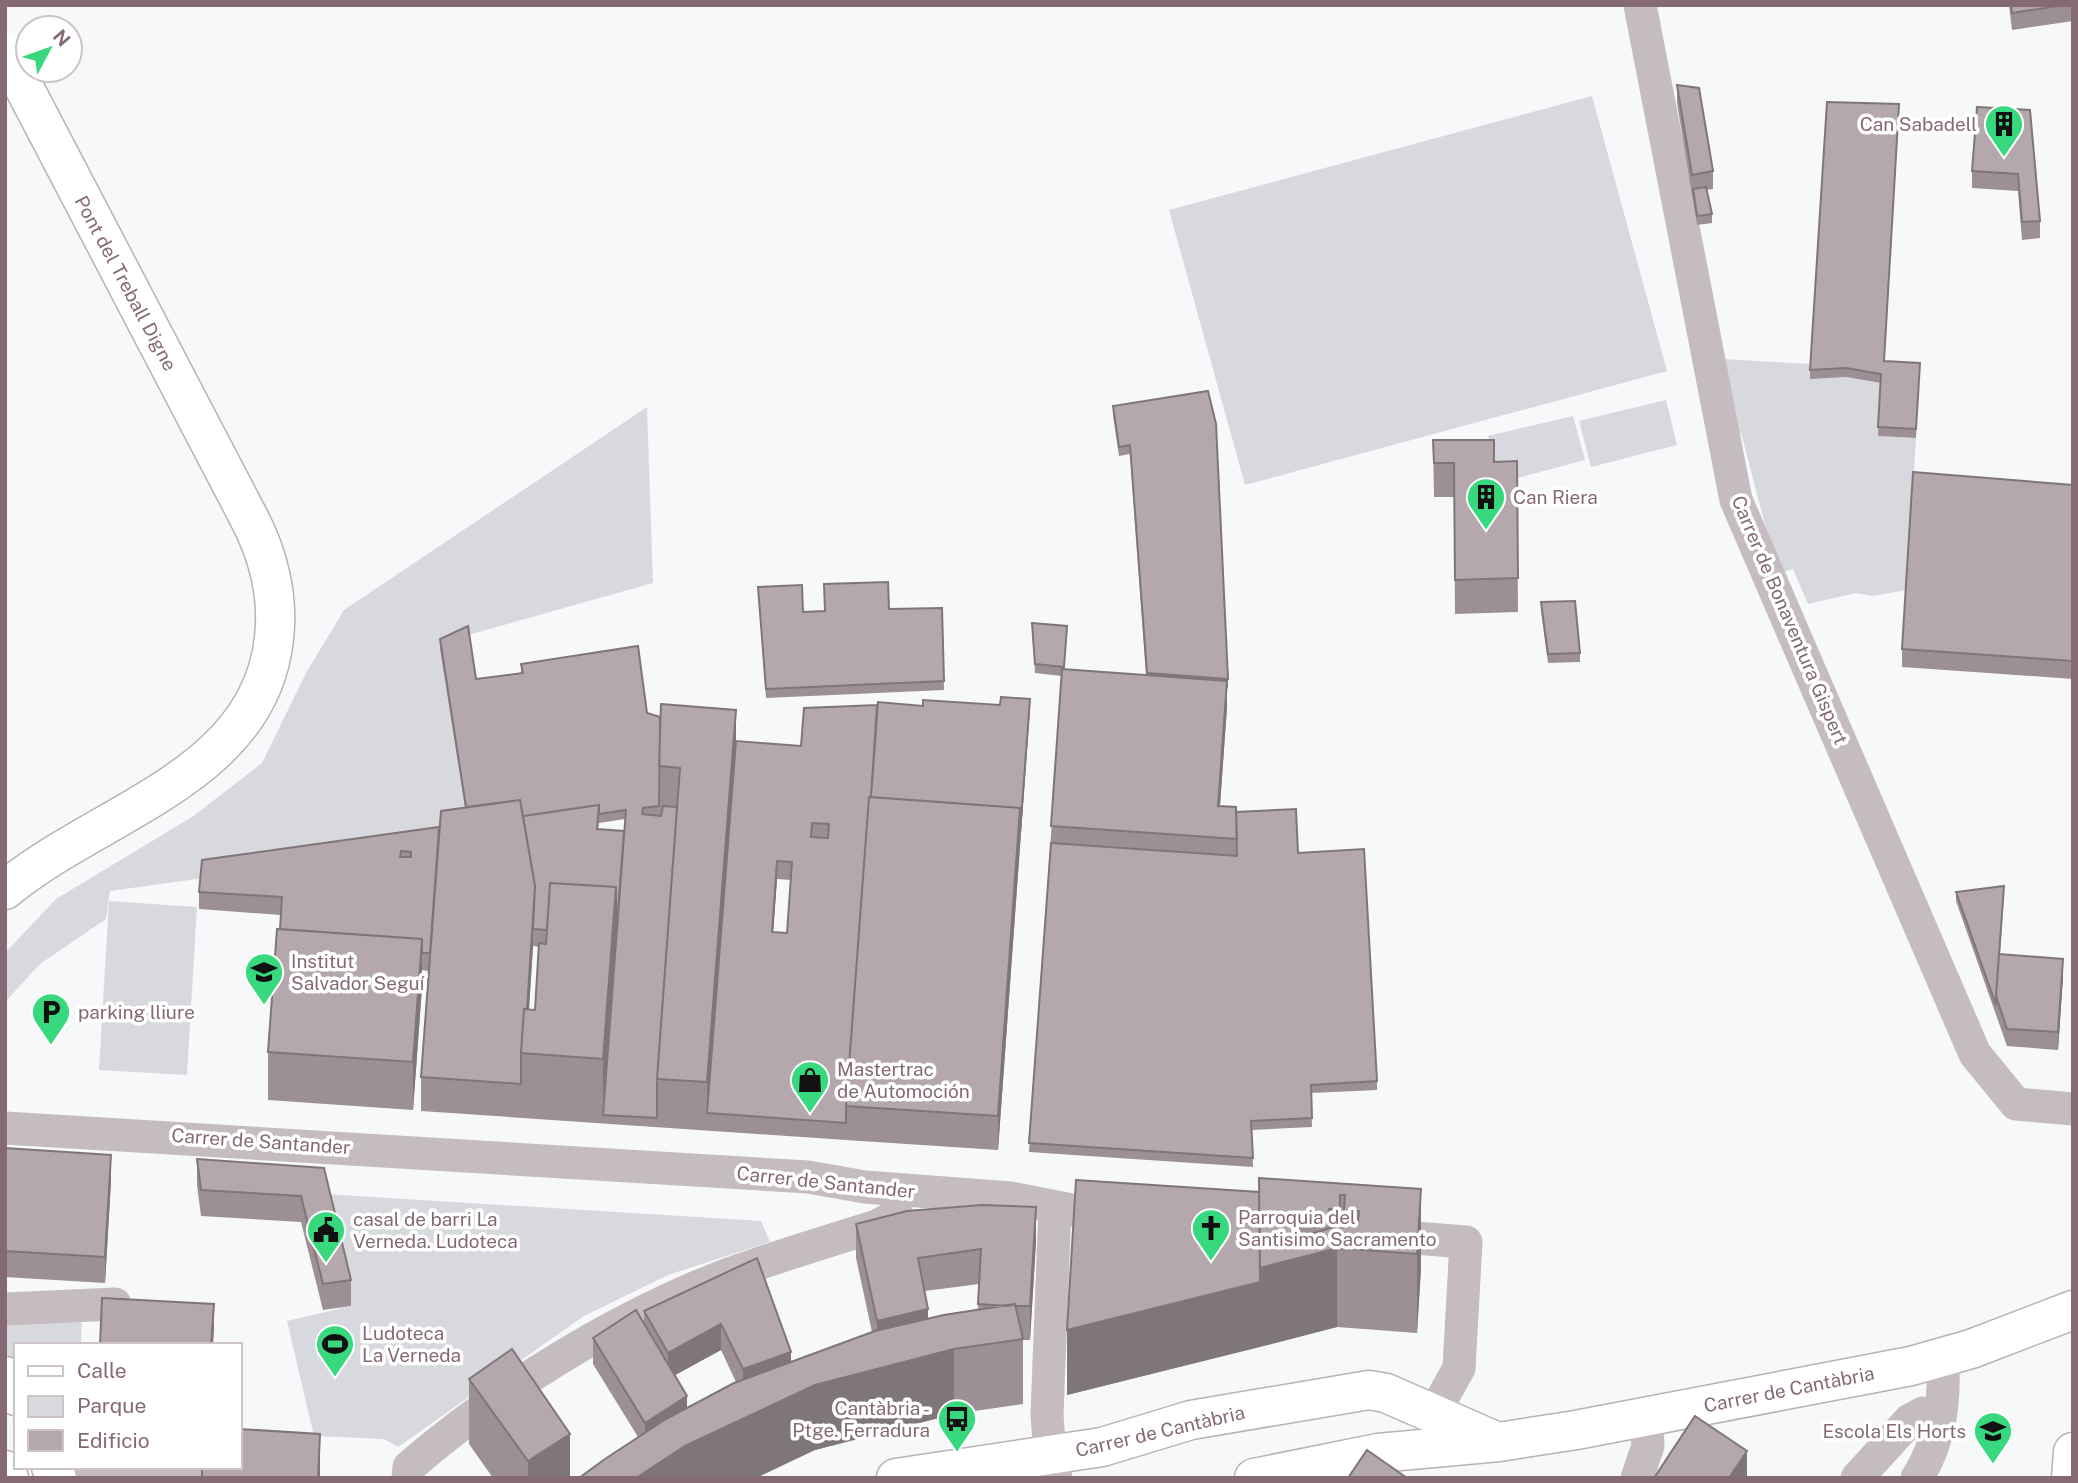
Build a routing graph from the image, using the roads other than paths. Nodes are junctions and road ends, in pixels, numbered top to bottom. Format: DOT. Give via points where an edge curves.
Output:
graph roads {
  1 [pos="1640,5"];
  2 [pos="5,51"];
  3 [pos="5,890"];
  4 [pos="2073,1109"];
  5 [pos="5,1128"];
  6 [pos="935,1192"];
  7 [pos="1055,1207"];
  8 [pos="1146,1217"];
  9 [pos="1341,1232"];
  10 [pos="115,1304"];
  11 [pos="5,1309"];
  12 [pos="2073,1310"];
  13 [pos="1942,1358"];
  14 [pos="5,1376"];
  15 [pos="14,1392"];
  16 [pos="1923,1413"];
  17 [pos="1433,1415"];
  18 [pos="1646,1416"];
  19 [pos="1499,1442"];
  20 [pos="2073,1452"];
  21 [pos="1053,1466"];
  22 [pos="5,1470"];
  23 [pos="54,1472"];
  24 [pos="193,1477"];
  25 [pos="9,1478"];
  26 [pos="408,1478"];
  27 [pos="896,1478"];
  28 [pos="1254,1478"];
  29 [pos="1637,1478"];
  30 [pos="1857,1478"];
  31 [pos="1917,1478"];
  32 [pos="2071,1478"];
  1 -- 4 [label="street, Carrer de Bonaventura Gispert" via="1736,500 1975,1054 2016,1104"];
  2 -- 3 [label="street, Pont del Treball Digne, bridge" via="247,516 275,600 272,656 262,689 241,726 197,768"];
  5 -- 6 [label="street, Carrer de Santander" via="808,1177"];
  6 -- 7 [label="street, Carrer de Santander"];
  6 -- 26 [label="street" via="877,1226 719,1278 592,1339 438,1441 409,1467"];
  7 -- 8 [label="street, Carrer de Santander"];
  7 -- 21 [label="street" via="1046,1415"];
  9 -- 17 [label="street" via="1466,1242 1459,1368"];
  10 -- 11 [label="street"];
  12 -- 13 [label="street, Carrer de Cantàbria"];
  13 -- 18 [label="street, Carrer de Cantàbria"];
  13 -- 31 [label="street" via="1945,1382 1934,1443"];
  14 -- 15 [label="street"];
  16 -- 30 [label="street" via="1910,1420"];
  17 -- 19 [label="street, Carrer de Cantàbria"];
  17 -- 21 [label="street, Carrer de Cantàbria" via="1386,1393 1347,1392 1191,1420"];
  18 -- 19 [label="street, Carrer de Cantàbria"];
  18 -- 29 [label="street" via="1648,1446"];
  19 -- 28 [label="street, Carrer de Cantàbria" via="1378,1453"];
  20 -- 32 [label="street"];
  21 -- 27 [label="street, Carrer de Cantàbria"];
  22 -- 25 [label="street"];
  23 -- 24 [label="street"];
}
